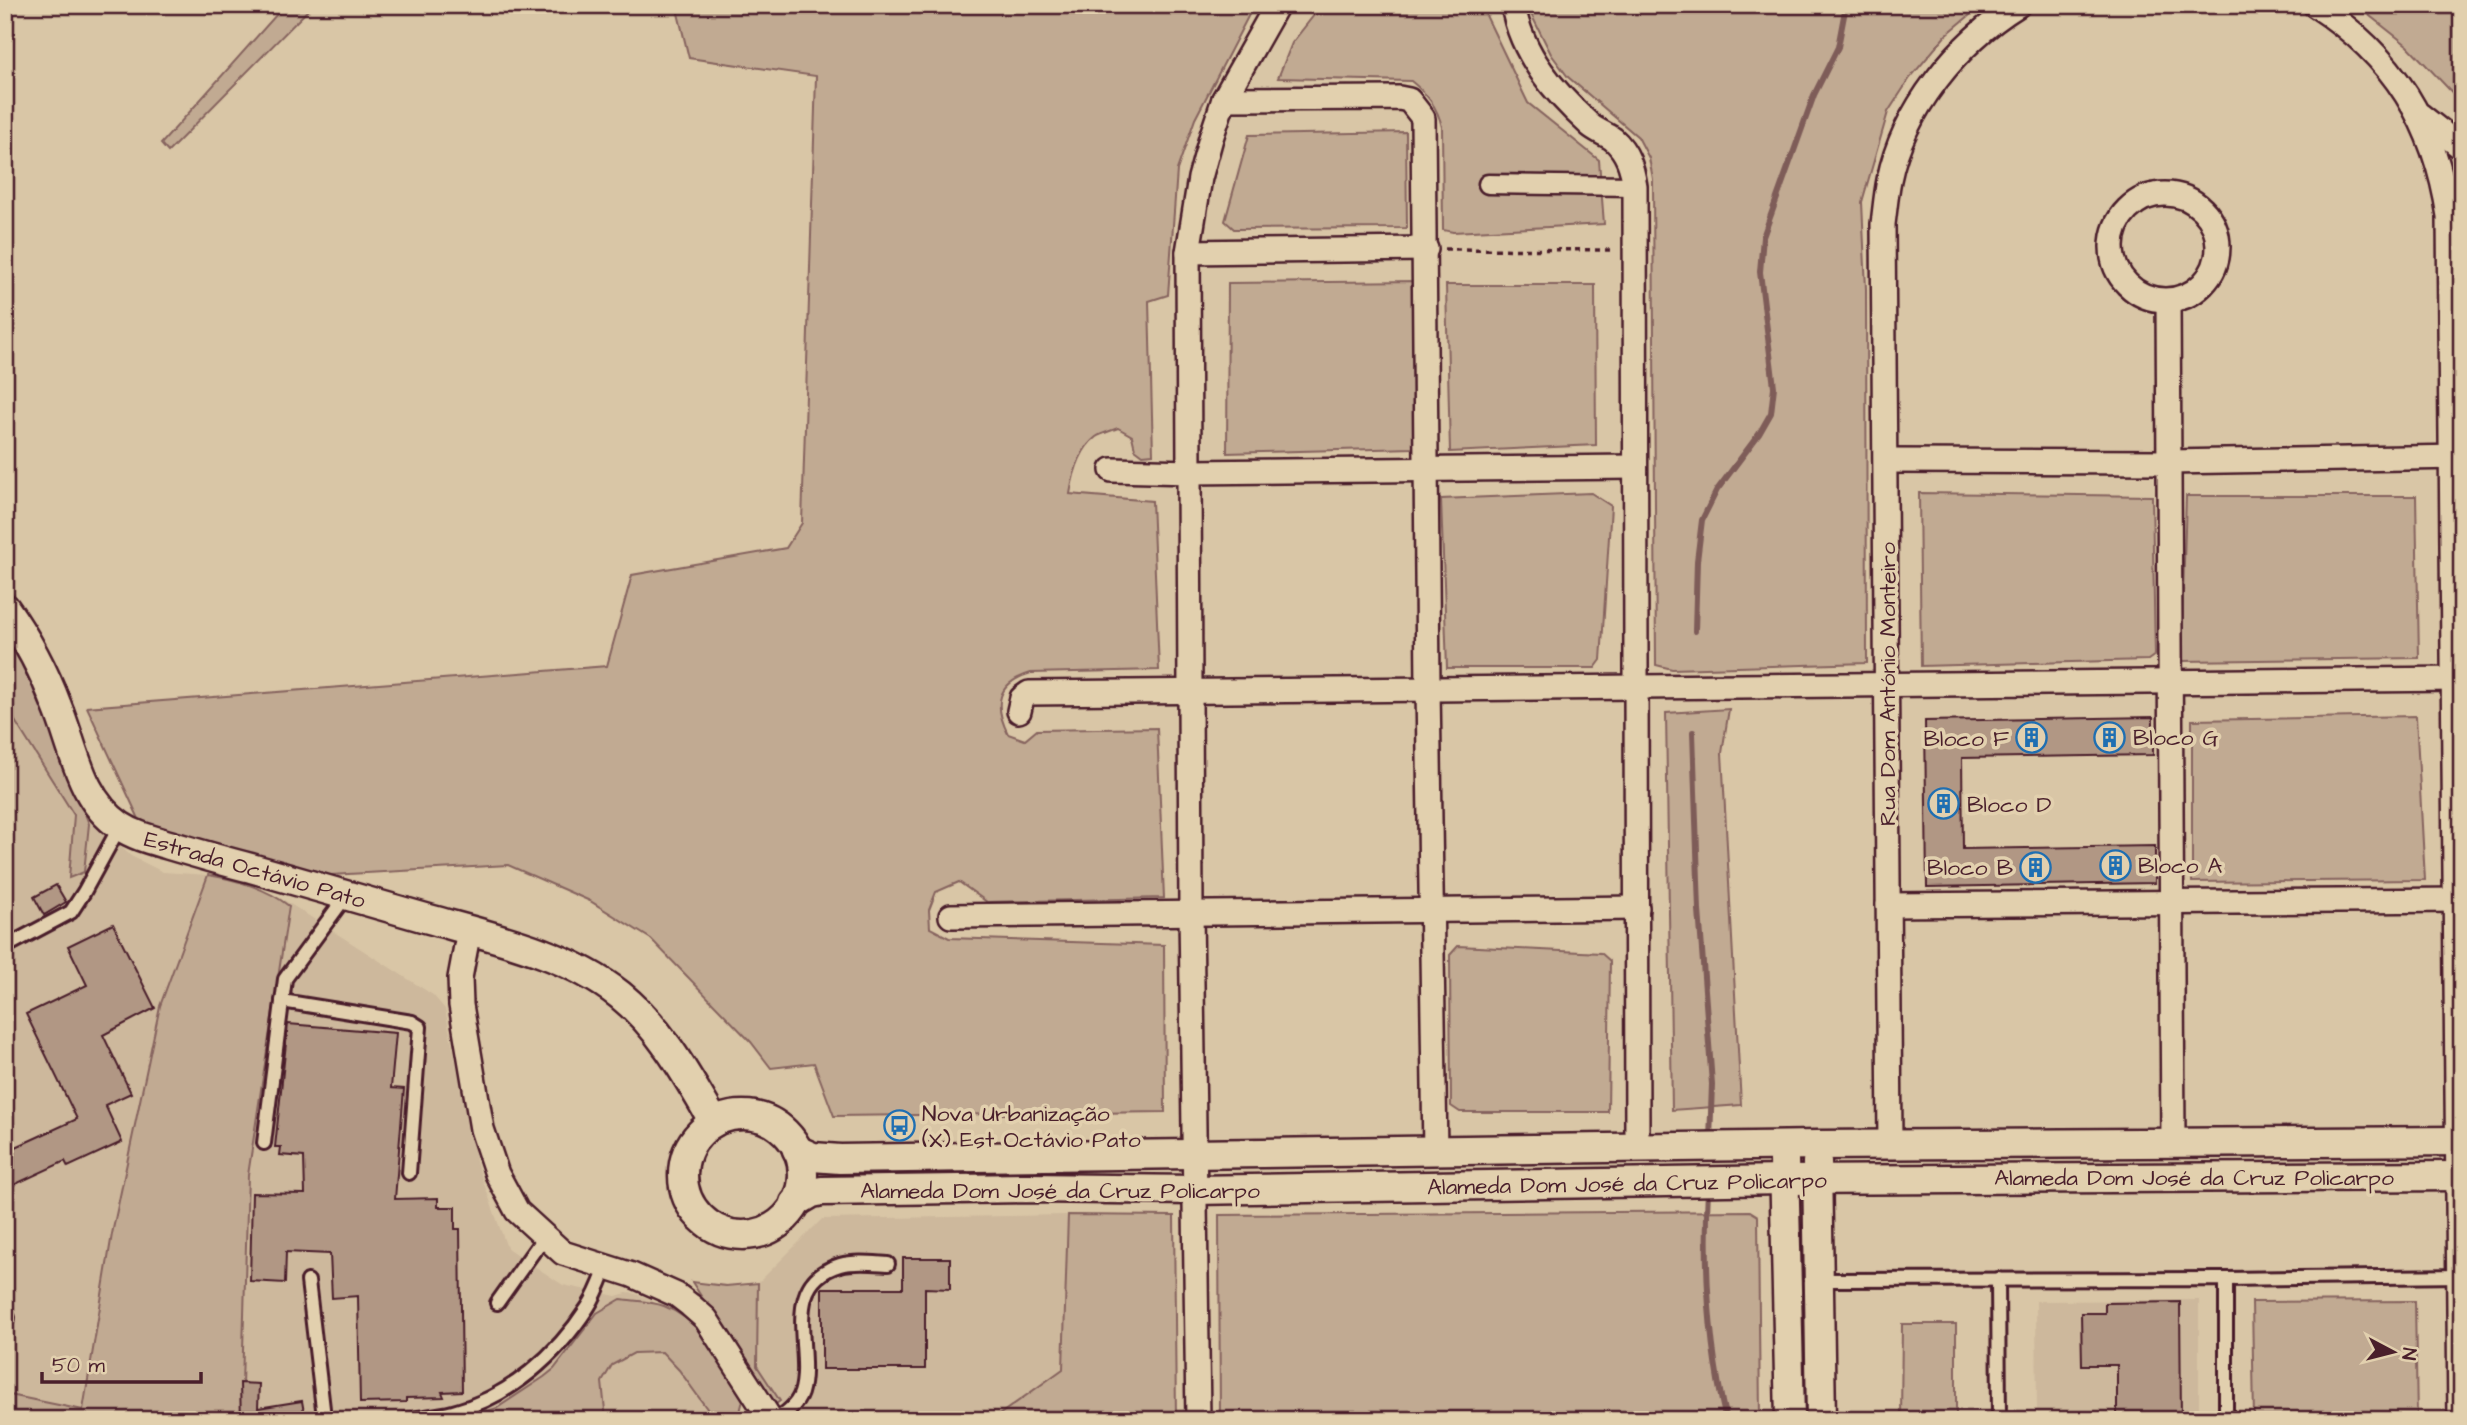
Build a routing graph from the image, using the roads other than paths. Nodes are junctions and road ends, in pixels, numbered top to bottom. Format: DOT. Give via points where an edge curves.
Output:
graph roads {
  1 [pos="1277,5"];
  2 [pos="1513,5"];
  3 [pos="2018,5"];
  4 [pos="2315,5"];
  5 [pos="1224,99"];
  6 [pos="2415,111"];
  7 [pos="2462,148"];
  8 [pos="1488,184"];
  9 [pos="1635,186"];
  10 [pos="1426,249"];
  11 [pos="1188,252"];
  12 [pos="2454,263"];
  13 [pos="2168,301"];
  14 [pos="2456,457"];
  15 [pos="1886,461"];
  16 [pos="2169,462"];
  17 [pos="1635,467"];
  18 [pos="1427,468"];
  19 [pos="1112,470"];
  20 [pos="1191,472"];
  21 [pos="5,608"];
  22 [pos="2458,679"];
  23 [pos="2171,682"];
  24 [pos="1887,684"];
  25 [pos="1636,687"];
  26 [pos="1428,688"];
  27 [pos="1190,690"];
  28 [pos="1019,711"];
  29 [pos="120,826"];
  30 [pos="346,895"];
  31 [pos="2458,900"];
  32 [pos="2172,902"];
  33 [pos="1888,905"];
  34 [pos="1637,908"];
  35 [pos="1432,909"];
  36 [pos="1191,912"];
  37 [pos="951,916"];
  38 [pos="469,930"];
  39 [pos="5,947"];
  40 [pos="282,1001"];
  41 [pos="714,1122"];
  42 [pos="2460,1141"];
  43 [pos="264,1143"];
  44 [pos="2173,1143"];
  45 [pos="1889,1144"];
  46 [pos="1817,1145"];
  47 [pos="1783,1146"];
  48 [pos="1637,1149"];
  49 [pos="797,1150"];
  50 [pos="1436,1152"];
  51 [pos="1194,1155"];
  52 [pos="409,1173"];
  53 [pos="2460,1176"];
  54 [pos="1785,1180"];
  55 [pos="1817,1180"];
  56 [pos="1195,1190"];
  57 [pos="795,1203"];
  58 [pos="544,1237"];
  59 [pos="888,1264"];
  60 [pos="607,1268"];
  61 [pos="2460,1276"];
  62 [pos="1998,1279"];
  63 [pos="2226,1279"];
  64 [pos="1819,1280"];
  65 [pos="307,1281"];
  66 [pos="497,1303"];
  67 [pos="328,1420"];
  68 [pos="405,1420"];
  69 [pos="773,1420"];
  70 [pos="1198,1420"];
  71 [pos="1790,1420"];
  72 [pos="1821,1420"];
  73 [pos="2000,1420"];
  74 [pos="2226,1420"];
  75 [pos="2460,1420"];
  1 -- 5 [label="street"];
  2 -- 9 [label="street" via="1524,41 1547,81 1626,154"];
  3 -- 15 [label="street, Rua Dom António Monteiro" via="1973,38 1937,79 1908,128 1889,178 1883,223"];
  4 -- 6 [label="street" via="2358,35 2381,59"];
  5 -- 10 [label="street" via="1409,100 1423,118"];
  5 -- 11 [label="street" via="1200,178"];
  6 -- 7 [label="street"];
  6 -- 12 [label="street" via="2435,153 2444,186"];
  8 -- 9 [label="street"];
  9 -- 17 [label="street"];
  10 -- 11 [label="street"];
  10 -- 18 [label="street"];
  11 -- 20 [label="street"];
  12 -- 14 [label="street"];
  13 -- 13 [label="street" via="2186,297 2201,286 2218,255 2211,219 2199,206 2165,193 2147,197 2120,217 2111,250 2114,266 2136,293"];
  13 -- 16 [label="street"];
  14 -- 16 [label="street"];
  14 -- 22 [label="street"];
  15 -- 16 [label="street"];
  15 -- 24 [label="street, Rua Dom António Monteiro"];
  16 -- 23 [label="street"];
  17 -- 18 [label="street"];
  17 -- 25 [label="street"];
  18 -- 20 [label="street"];
  18 -- 26 [label="street"];
  19 -- 20 [label="street"];
  20 -- 27 [label="street"];
  21 -- 29 [label="street, Estrada Octávio Pato" via="45,676 93,799"];
  22 -- 23 [label="street"];
  22 -- 31 [label="street"];
  23 -- 24 [label="street"];
  23 -- 32 [label="street"];
  24 -- 25 [label="street"];
  24 -- 33 [label="street, Rua Dom António Monteiro"];
  25 -- 26 [label="street"];
  25 -- 34 [label="street"];
  26 -- 27 [label="street"];
  26 -- 35 [label="street"];
  27 -- 28 [label="street" via="1029,692"];
  27 -- 36 [label="street"];
  29 -- 30 [label="street, Estrada Octávio Pato" via="139,836"];
  29 -- 39 [label="lane" via="71,912"];
  30 -- 38 [label="street, Estrada Octávio Pato"];
  30 -- 40 [label="lane" via="285,979"];
  31 -- 32 [label="street"];
  31 -- 42 [label="street"];
  32 -- 33 [label="street"];
  32 -- 44 [label="street"];
  33 -- 45 [label="street, Rua Dom António Monteiro"];
  34 -- 35 [label="street"];
  34 -- 48 [label="street"];
  35 -- 36 [label="street"];
  35 -- 50 [label="street"];
  36 -- 37 [label="street"];
  36 -- 51 [label="street"];
  38 -- 41 [label="street, Estrada Octávio Pato" via="575,967 619,994 674,1054"];
  38 -- 58 [label="street" via="460,978 461,1005 482,1129 497,1174 517,1211"];
  40 -- 43 [label="lane"];
  40 -- 52 [label="lane" via="420,1027"];
  41 -- 49 [label="street" via="741,1115 768,1120"];
  41 -- 57 [label="street" via="694,1140 684,1164 685,1191 698,1214 719,1230 744,1235 768,1229"];
  42 -- 44 [label="street, Alameda Dom José da Cruz Policarpo"];
  42 -- 53 [label="street"];
  44 -- 45 [label="street, Alameda Dom José da Cruz Policarpo"];
  45 -- 46 [label="street, Alameda Dom José da Cruz Policarpo"];
  46 -- 47 [label="street, Alameda Dom José da Cruz Policarpo"];
  46 -- 55 [label="street"];
  47 -- 48 [label="street, Alameda Dom José da Cruz Policarpo"];
  47 -- 54 [label="street"];
  48 -- 50 [label="street, Alameda Dom José da Cruz Policarpo"];
  49 -- 51 [label="street, Alameda Dom José da Cruz Policarpo" via="813,1157 840,1159"];
  49 -- 57 [label="street" via="802,1178"];
  50 -- 51 [label="street, Alameda Dom José da Cruz Policarpo"];
  51 -- 56 [label="street"];
  53 -- 55 [label="street, Alameda Dom José da Cruz Policarpo"];
  53 -- 61 [label="street"];
  54 -- 55 [label="street, Alameda Dom José da Cruz Policarpo"];
  54 -- 56 [label="street, Alameda Dom José da Cruz Policarpo"];
  54 -- 71 [label="street"];
  55 -- 64 [label="street"];
  56 -- 57 [label="street, Alameda Dom José da Cruz Policarpo" via="822,1192"];
  56 -- 70 [label="street"];
  58 -- 60 [label="street" via="563,1253"];
  58 -- 66 [label="lane"];
  59 -- 69 [label="lane" via="837,1266 808,1290 803,1307 801,1391 788,1412"];
  60 -- 68 [label="lane" via="590,1305 533,1371 474,1405"];
  60 -- 69 [label="street" via="677,1295 706,1319"];
  61 -- 63 [label="lane"];
  61 -- 75 [label="street"];
  62 -- 63 [label="lane"];
  62 -- 64 [label="lane"];
  62 -- 73 [label="lane"];
  63 -- 74 [label="lane"];
  64 -- 72 [label="street"];
  65 -- 67 [label="lane" via="324,1417"];
}
